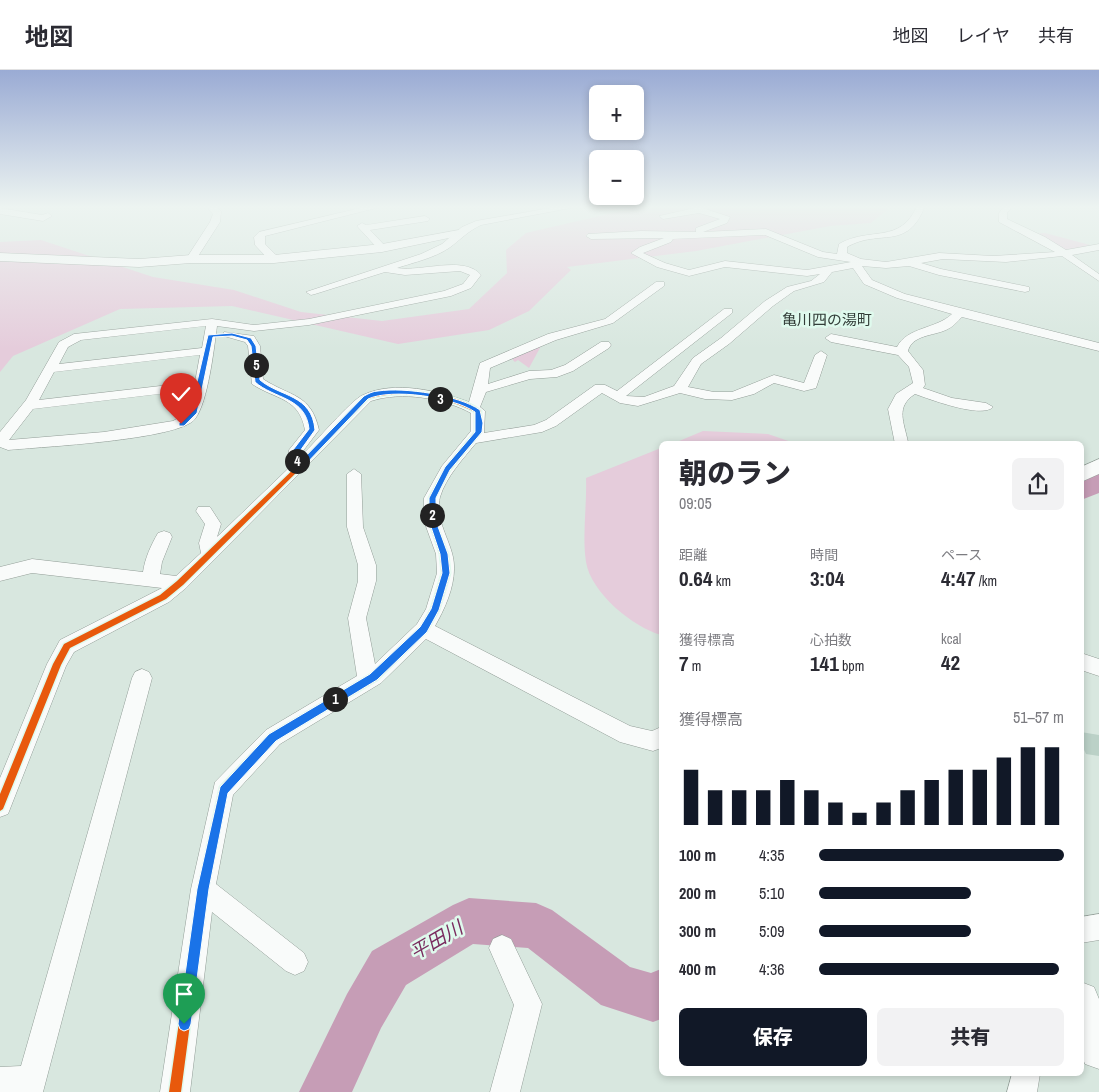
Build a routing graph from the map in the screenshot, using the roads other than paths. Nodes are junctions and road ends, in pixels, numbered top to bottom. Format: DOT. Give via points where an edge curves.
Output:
graph roads {
  1 [pos="194,254"];
  2 [pos="269,254"];
  3 [pos="326,254"];
  4 [pos="426,254"];
  5 [pos="637,254"];
  6 [pos="818,254"];
  7 [pos="842,254"];
  8 [pos="1056,254"];
  9 [pos="1065,254"];
  10 [pos="0,257"];
  11 [pos="191,259"];
  12 [pos="274,259"];
  13 [pos="857,262"];
  14 [pos="911,262"];
  15 [pos="386,270"];
  16 [pos="826,270"];
  17 [pos="1099,278"];
  18 [pos="660,284"];
  19 [pos="1025,289"];
  20 [pos="311,292"];
  21 [pos="728,311"];
  22 [pos="960,313"];
  23 [pos="211,329"];
  24 [pos="831,338"];
  25 [pos="605,345"];
  26 [pos="1099,347"];
  27 [pos="207,351"];
  28 [pos="902,352"];
  29 [pos="821,355"];
  30 [pos="50,370"];
  31 [pos="199,386"];
  32 [pos="679,389"];
  33 [pos="914,389"];
  34 [pos="480,390"];
  35 [pos="618,396"];
  36 [pos="29,405"];
  37 [pos="986,407"];
  38 [pos="473,408"];
  39 [pos="474,439"];
  40 [pos="902,441"];
  41 [pos="302,464"];
  42 [pos="1099,466"];
  43 [pos="354,474"];
  44 [pos="1084,474"];
  45 [pos="204,511"];
  46 [pos="164,537"];
  47 [pos="209,553"];
  48 [pos="0,574"];
  49 [pos="151,580"];
  50 [pos="180,583"];
  51 [pos="424,630"];
  52 [pos="1084,662"];
  53 [pos="1099,668"];
  54 [pos="142,678"];
  55 [pos="368,680"];
  56 [pos="659,738"];
  57 [pos="0,806"];
  58 [pos="203,889"];
  59 [pos="1099,927"];
  60 [pos="1084,930"];
  61 [pos="502,948"];
  62 [pos="295,962"];
  63 [pos="1084,1008"];
  64 [pos="1099,1050"];
  65 [pos="1026,1076"];
  66 [pos="0,1082"];
  67 [pos="29,1086"];
  68 [pos="175,1092"];
  69 [pos="505,1092"];
  70 [pos="1022,1092"];
  1 -- 11 [label="street"];
  2 -- 12 [label="street"];
  3 -- 12 [label="street"];
  4 -- 15 [label="street"];
  5 -- 16 [label="street" via="689,273 724,264 792,273"];
  6 -- 13 [label="street"];
  7 -- 13 [label="street"];
  8 -- 14 [label="street" via="994,259 942,256"];
  9 -- 17 [label="street"];
  10 -- 11 [label="street" via="139,263"];
  11 -- 12 [label="street"];
  13 -- 14 [label="street"];
  13 -- 16 [label="street"];
  13 -- 22 [label="street" via="868,282"];
  14 -- 19 [label="street" via="939,272"];
  15 -- 20 [label="street"];
  15 -- 23 [label="street" via="405,272 460,268 476,275 467,286 447,294 309,322"];
  16 -- 32 [label="street" via="824,278 818,282 787,290 763,307 724,342 699,359 688,370 685,384"];
  18 -- 34 [label="street" via="609,321 552,337 484,366"];
  21 -- 35 [label="street"];
  22 -- 26 [label="street"];
  22 -- 28 [label="street" via="948,324 908,339 902,345"];
  23 -- 27 [label="street"];
  23 -- 30 [label="street" via="78,336 63,345"];
  23 -- 41 [label="street" via="250,339 254,346 257,381 292,397 311,418 312,430 296,450 295,460"];
  24 -- 28 [label="street"];
  25 -- 34 [label="street" via="569,368 553,374 529,374"];
  27 -- 30 [label="street"];
  27 -- 31 [label="street"];
  28 -- 33 [label="street" via="916,365 920,375 919,385"];
  29 -- 32 [label="street" via="811,385 804,387 774,379 730,396 707,396"];
  30 -- 36 [label="street"];
  31 -- 36 [label="street"];
  31 -- 36 [label="street" via="193,413 181,424 112,436 3,443 1,440"];
  32 -- 35 [label="street" via="634,403"];
  33 -- 37 [label="street" via="950,402"];
  33 -- 40 [label="street" via="901,397 895,409"];
  34 -- 38 [label="street"];
  35 -- 39 [label="street" via="600,388 551,423 537,429"];
  38 -- 39 [label="street" via="478,412 480,423"];
  38 -- 41 [label="street" via="406,392 378,392 366,398"];
  39 -- 51 [label="street" via="447,469 432,498 432,521 444,554 446,573 435,610"];
  41 -- 47 [label="street"];
  42 -- 44 [label="main road"];
  43 -- 55 [label="street" via="354,527 367,565 367,581 357,618"];
  45 -- 47 [label="street" via="213,524"];
  46 -- 49 [label="street" via="153,562"];
  47 -- 50 [label="street"];
  48 -- 49 [label="street" via="32,566"];
  49 -- 50 [label="street"];
  50 -- 57 [label="street" via="163,596 67,646"];
  51 -- 55 [label="street"];
  51 -- 56 [label="street" via="627,735 653,741"];
  52 -- 53 [label="street"];
  54 -- 67 [label="street"];
  55 -- 58 [label="street" via="272,737 224,790"];
  58 -- 62 [label="street"];
  58 -- 68 [label="street"];
  59 -- 60 [label="street"];
  61 -- 69 [label="street" via="528,1004"];
  63 -- 64 [label="main road"];
  65 -- 70 [label="street"];
  66 -- 67 [label="street"];
}
